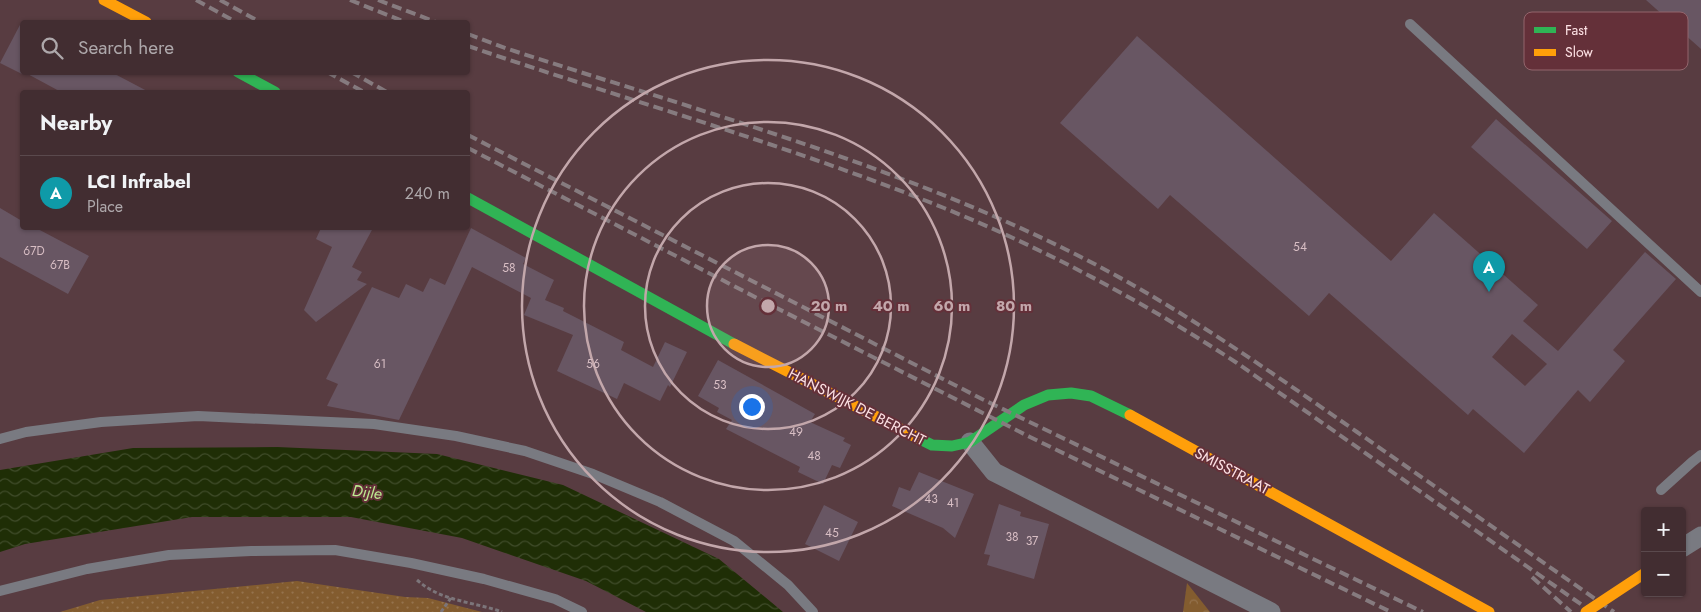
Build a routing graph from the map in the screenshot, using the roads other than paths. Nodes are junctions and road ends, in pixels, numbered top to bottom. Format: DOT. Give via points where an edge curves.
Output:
graph roads {
  1 [pos="104,0"];
  2 [pos="142,20"];
  3 [pos="1410,24"];
  4 [pos="244,75"];
  5 [pos="271,90"];
  6 [pos="470,199"];
  7 [pos="1701,292"];
  8 [pos="0,439"];
  9 [pos="970,442"];
  10 [pos="1701,456"];
  11 [pos="1662,490"];
  12 [pos="1701,536"];
  13 [pos="1686,545"];
  14 [pos="1641,576"];
  15 [pos="0,591"];
  16 [pos="582,612"];
  17 [pos="813,612"];
  18 [pos="1271,612"];
  19 [pos="1490,612"];
  20 [pos="1586,612"];
  1 -- 2 [label="street"];
  3 -- 7 [label="lane"];
  4 -- 5 [label="street"];
  6 -- 9 [label="street, HANSWIJK DE BERCHT" via="731,342 932,445 952,446"];
  8 -- 17 [label="lane" via="26,432 100,422 198,416 374,424 456,436 534,454 660,502 734,541 788,585"];
  9 -- 18 [label="street" via="994,472"];
  9 -- 19 [label="street, SMISSTRAAT" via="1024,405 1048,395 1071,393 1091,396"];
  10 -- 11 [label="lane"];
  12 -- 13 [label="street"];
  14 -- 20 [label="street, bridge"];
  15 -- 16 [label="lane" via="87,569 168,555 334,550 484,579 555,599"];
}
